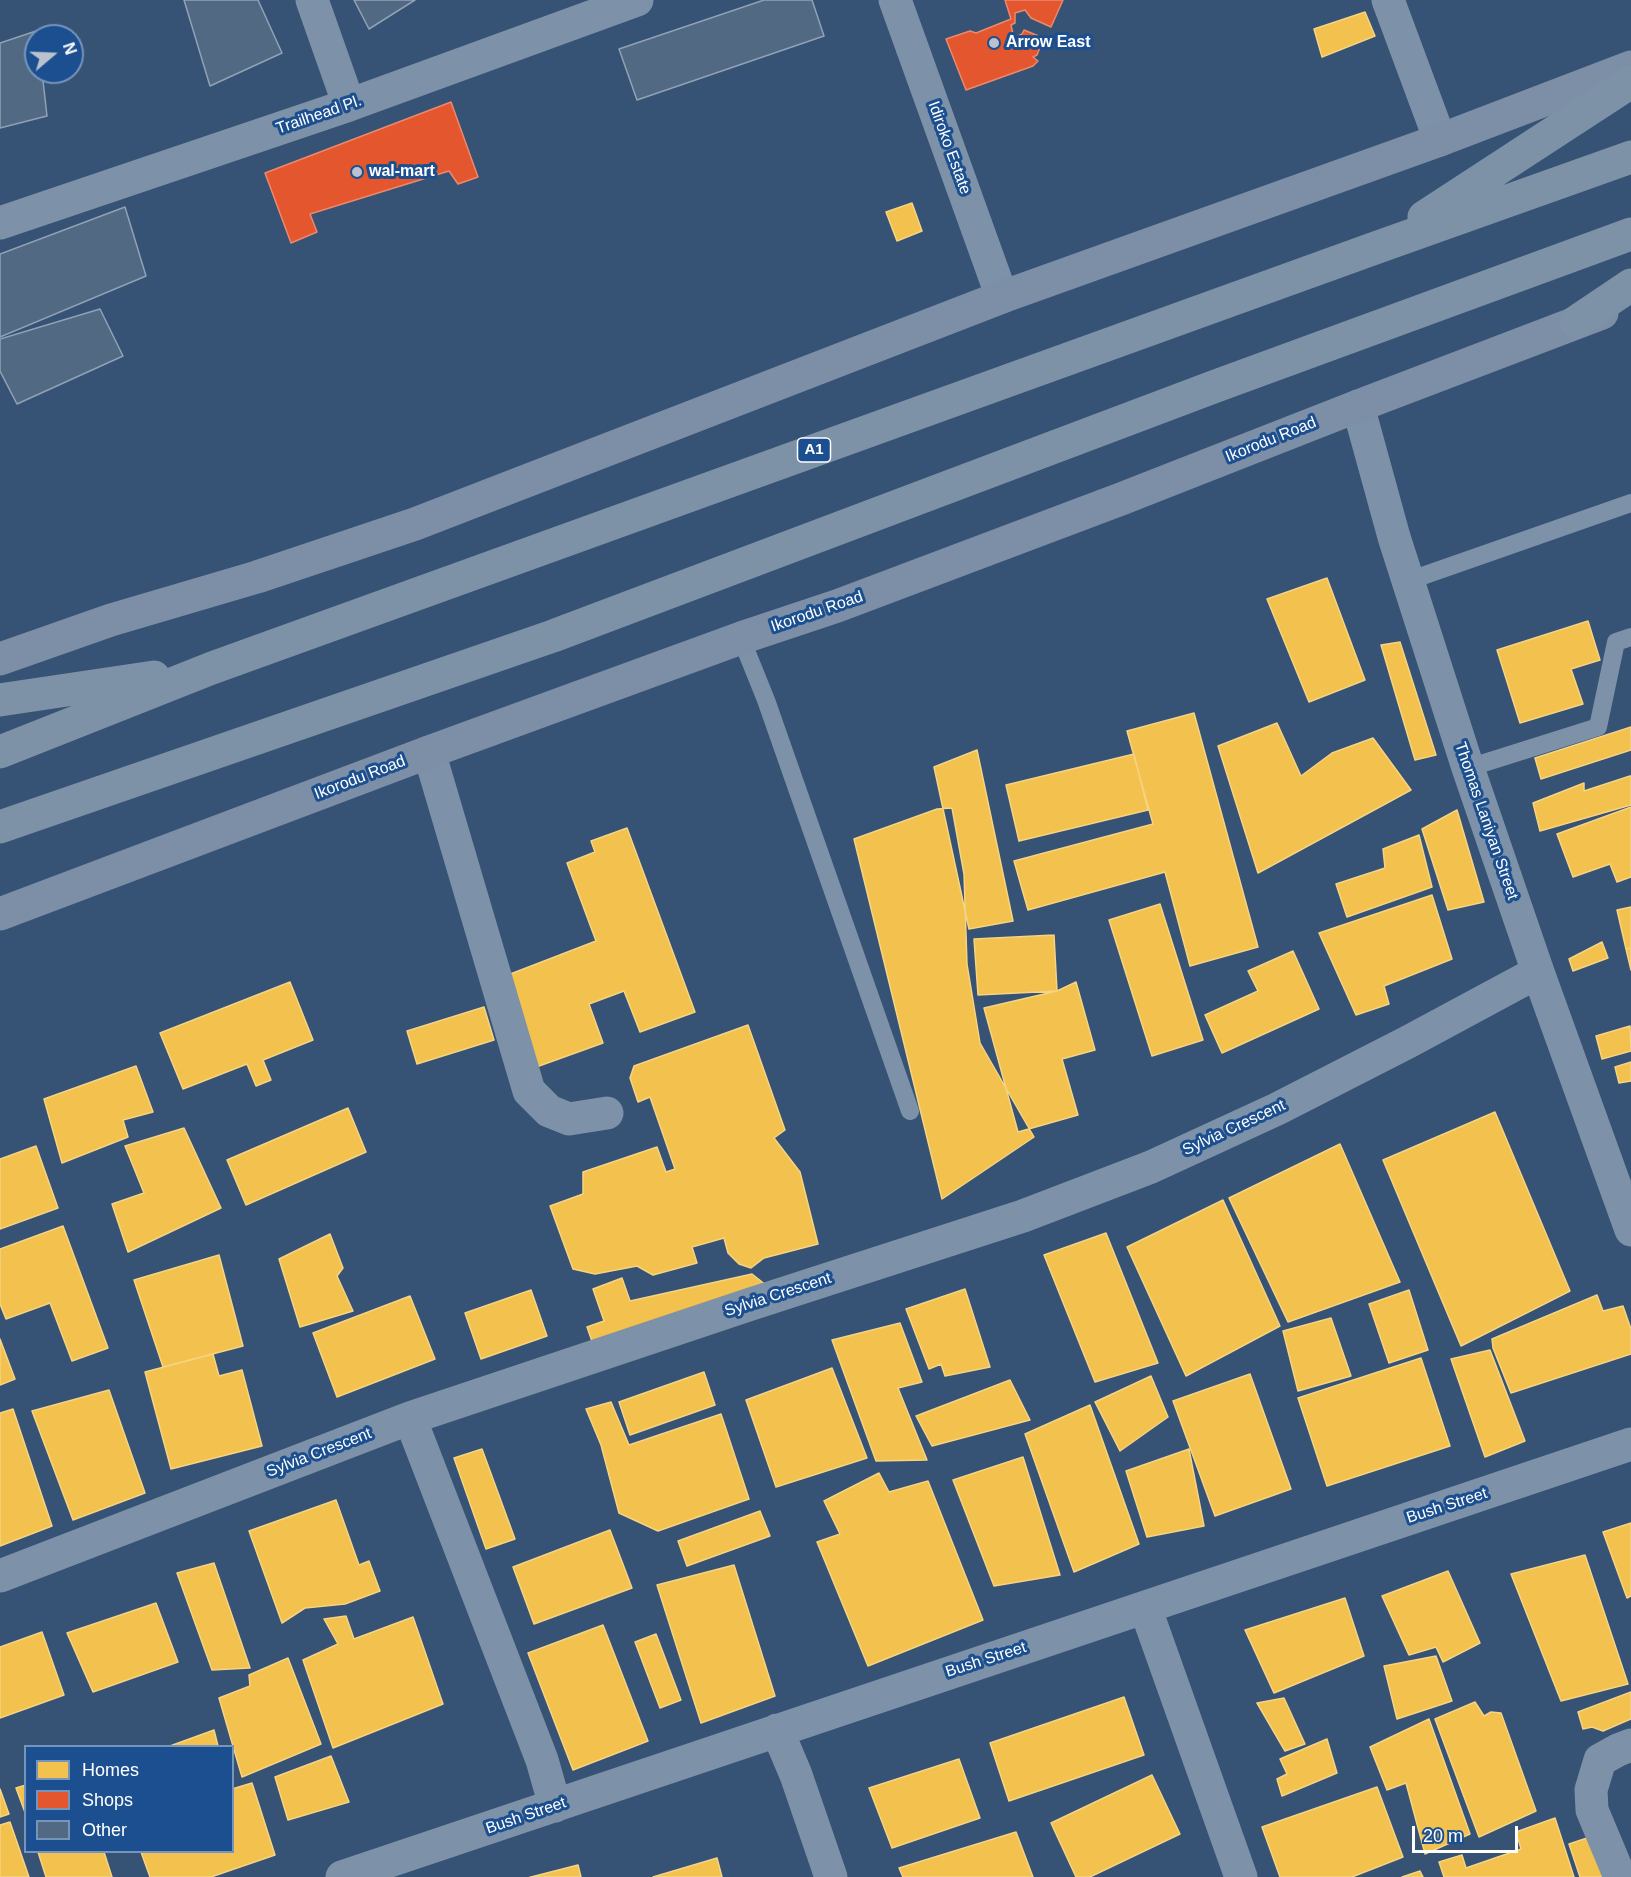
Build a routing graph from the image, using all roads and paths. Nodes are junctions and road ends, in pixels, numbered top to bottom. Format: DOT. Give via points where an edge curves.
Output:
graph roads {
  1 [pos="312,0"];
  2 [pos="637,0"];
  3 [pos="895,0"];
  4 [pos="1388,0"];
  5 [pos="1631,67"];
  6 [pos="1631,82"];
  7 [pos="349,105"];
  8 [pos="1440,140"];
  9 [pos="1631,157"];
  10 [pos="0,223"];
  11 [pos="1631,234"];
  12 [pos="1378,247"];
  13 [pos="1631,285"];
  14 [pos="1002,297"];
  15 [pos="1631,302"];
  16 [pos="1576,322"];
  17 [pos="1358,406"];
  18 [pos="1631,502"];
  19 [pos="1408,581"];
  20 [pos="1631,637"];
  21 [pos="741,638"];
  22 [pos="0,659"];
  23 [pos="212,668"];
  24 [pos="0,699"];
  25 [pos="0,752"];
  26 [pos="429,752"];
  27 [pos="1468,768"];
  28 [pos="0,826"];
  29 [pos="0,914"];
  30 [pos="1538,972"];
  31 [pos="910,1111"];
  32 [pos="607,1113"];
  33 [pos="1631,1230"];
  34 [pos="410,1418"];
  35 [pos="1631,1444"];
  36 [pos="0,1576"];
  37 [pos="1145,1607"];
  38 [pos="777,1730"];
  39 [pos="1631,1745"];
  40 [pos="555,1806"];
  41 [pos="375,1872"];
  42 [pos="342,1877"];
  43 [pos="831,1877"];
  44 [pos="1241,1877"];
  45 [pos="1620,1877"];
  1 -- 7 [label="street"];
  2 -- 7 [label="street, Trailhead Pl."];
  3 -- 14 [label="street, Idiroko Estate"];
  4 -- 8 [label="street"];
  5 -- 8 [label="main road"];
  6 -- 12 [label="highway"];
  7 -- 10 [label="street, Trailhead Pl."];
  8 -- 14 [label="main road"];
  9 -- 12 [label="highway, A1"];
  11 -- 28 [label="highway" via="1227,381 553,636"];
  12 -- 23 [label="highway, A1"];
  13 -- 16 [label="highway"];
  14 -- 22 [label="main road" via="415,524"];
  15 -- 16 [label="main road, Ikorodu Road"];
  16 -- 17 [label="main road, Ikorodu Road"];
  17 -- 19 [label="street, Thomas Laniyan Street"];
  17 -- 21 [label="main road, Ikorodu Road" via="1077,516"];
  18 -- 19 [label="lane"];
  19 -- 27 [label="street, Thomas Laniyan Street"];
  20 -- 27 [label="lane" via="1617,642 1598,727"];
  21 -- 26 [label="main road, Ikorodu Road"];
  21 -- 31 [label="lane"];
  23 -- 24 [label="highway"];
  23 -- 25 [label="highway, A1"];
  26 -- 29 [label="main road, Ikorodu Road"];
  26 -- 32 [label="street" via="529,1091 549,1111 569,1119"];
  27 -- 30 [label="street, Thomas Laniyan Street"];
  30 -- 33 [label="street, Thomas Laniyan Street"];
  30 -- 34 [label="street, Sylvia Crescent" via="1277,1109 1151,1167 1023,1216"];
  34 -- 36 [label="street, Sylvia Crescent"];
  34 -- 40 [label="street" via="542,1760"];
  35 -- 37 [label="street, Bush Street"];
  37 -- 38 [label="street, Bush Street"];
  37 -- 44 [label="street"];
  38 -- 40 [label="street, Bush Street"];
  38 -- 43 [label="street"];
  39 -- 45 [label="street" via="1600,1760 1591,1790 1592,1810"];
  40 -- 41 [label="street, Bush Street"];
  41 -- 42 [label="street, Bush Street"];
}
